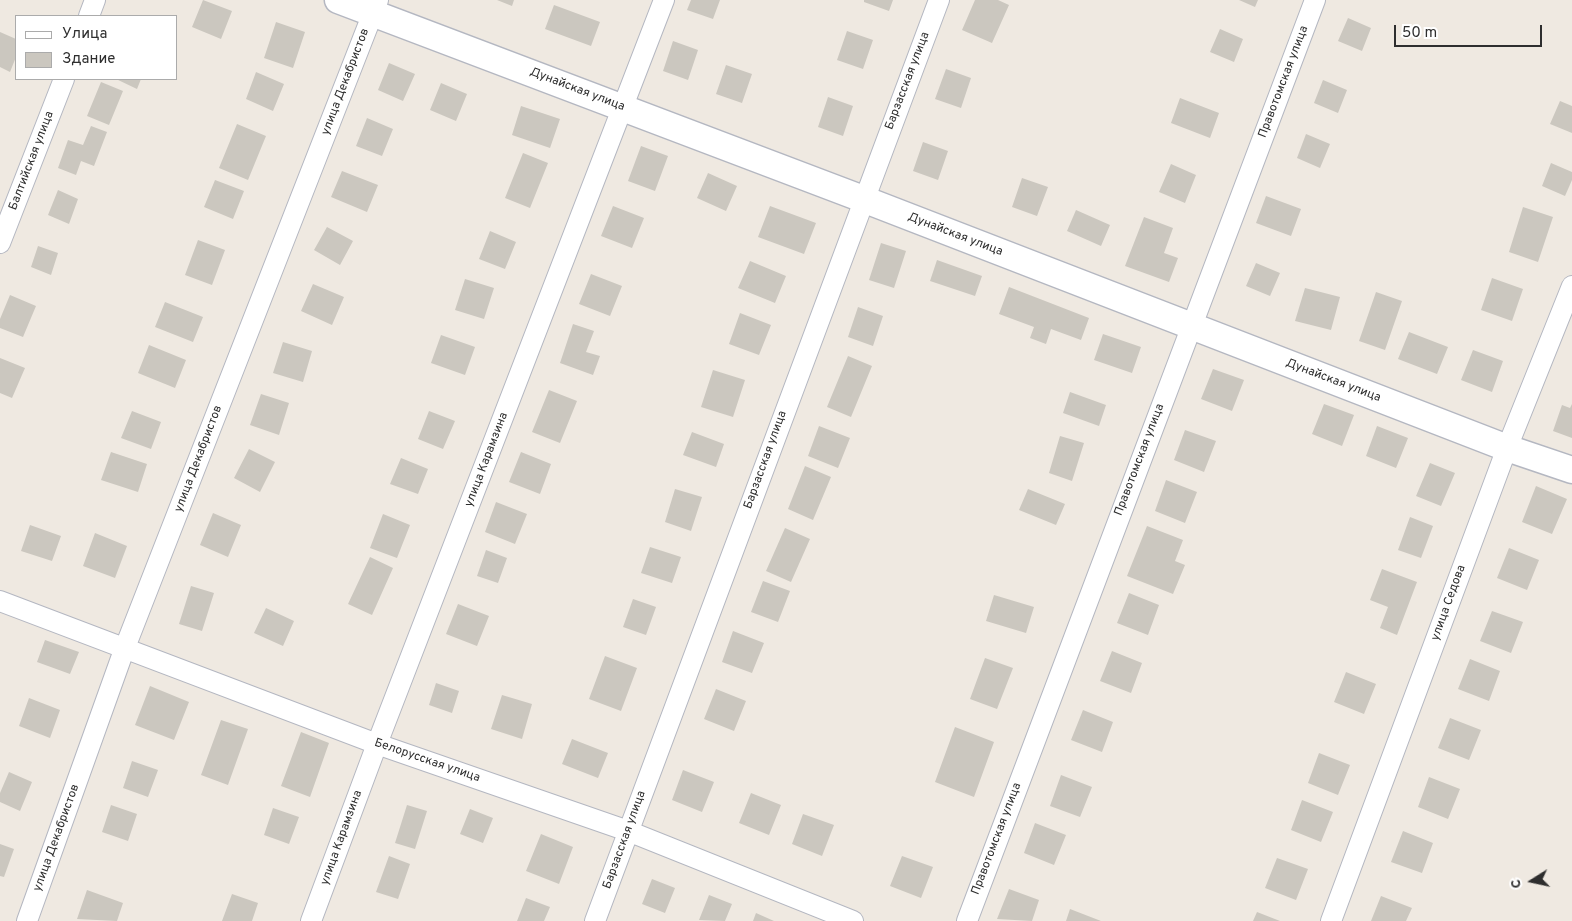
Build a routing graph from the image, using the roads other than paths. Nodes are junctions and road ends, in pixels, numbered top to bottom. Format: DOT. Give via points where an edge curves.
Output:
graph roads {
  1 [pos="95,0"];
  2 [pos="338,0"];
  3 [pos="664,0"];
  4 [pos="939,0"];
  5 [pos="1315,0"];
  6 [pos="375,7"];
  7 [pos="89,15"];
  8 [pos="64,80"];
  9 [pos="624,108"];
  10 [pos="863,199"];
  11 [pos="0,243"];
  12 [pos="1572,286"];
  13 [pos="1191,326"];
  14 [pos="1507,448"];
  15 [pos="1572,470"];
  16 [pos="0,601"];
  17 [pos="124,650"];
  18 [pos="377,744"];
  19 [pos="628,831"];
  20 [pos="27,921"];
  21 [pos="311,921"];
  22 [pos="595,921"];
  23 [pos="853,921"];
  24 [pos="967,921"];
  25 [pos="1332,921"];
  1 -- 7 [label="street"];
  2 -- 6 [label="street, Дунайская улица"];
  3 -- 9 [label="street, улица Карамзина"];
  4 -- 10 [label="street, Барзасская улица"];
  5 -- 13 [label="street, Правотомская улица"];
  6 -- 9 [label="street, Дунайская улица"];
  6 -- 17 [label="street, улица Декабристов"];
  8 -- 11 [label="street, Балтийская улица"];
  9 -- 10 [label="street, Дунайская улица"];
  9 -- 18 [label="street, улица Карамзина"];
  10 -- 13 [label="street, Дунайская улица"];
  10 -- 19 [label="street, Барзасская улица"];
  12 -- 14 [label="street, улица Седова"];
  13 -- 14 [label="street, Дунайская улица"];
  13 -- 24 [label="street, Правотомская улица"];
  14 -- 15 [label="street, Дунайская улица"];
  14 -- 25 [label="street, улица Седова"];
  16 -- 17 [label="street, Белорусская улица"];
  17 -- 18 [label="street, Белорусская улица"];
  17 -- 20 [label="street, улица Декабристов"];
  18 -- 19 [label="street, Белорусская улица"];
  18 -- 21 [label="street, улица Карамзина"];
  19 -- 22 [label="street, Барзасская улица"];
  19 -- 23 [label="street, Белорусская улица"];
}
